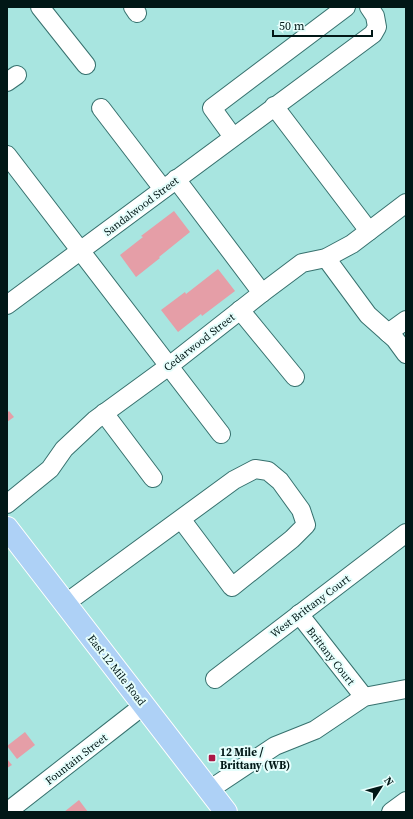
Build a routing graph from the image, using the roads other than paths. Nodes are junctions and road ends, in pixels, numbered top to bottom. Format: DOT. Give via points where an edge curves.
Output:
graph roads {
  1 [pos="40,7"];
  2 [pos="346,7"];
  3 [pos="369,7"];
  4 [pos="86,65"];
  5 [pos="274,106"];
  6 [pos="101,108"];
  7 [pos="233,137"];
  8 [pos="7,155"];
  9 [pos="170,184"];
  10 [pos="406,203"];
  11 [pos="369,231"];
  12 [pos="80,251"];
  13 [pos="326,258"];
  14 [pos="262,292"];
  15 [pos="9,298"];
  16 [pos="240,310"];
  17 [pos="406,320"];
  18 [pos="388,333"];
  19 [pos="406,354"];
  20 [pos="169,366"];
  21 [pos="294,377"];
  22 [pos="104,413"];
  23 [pos="220,434"];
  24 [pos="153,478"];
  25 [pos="7,504"];
  26 [pos="181,519"];
  27 [pos="7,528"];
  28 [pos="406,534"];
  29 [pos="66,603"];
  30 [pos="299,614"];
  31 [pos="215,679"];
  32 [pos="406,689"];
  33 [pos="364,697"];
  34 [pos="144,705"];
  35 [pos="209,790"];
  36 [pos="406,801"];
  37 [pos="7,812"];
  38 [pos="226,812"];
  39 [pos="391,812"];
  1 -- 4 [label="street"];
  2 -- 7 [label="street" via="212,108"];
  3 -- 5 [label="street, Sandalwood Street" via="375,16 377,27 373,34"];
  5 -- 7 [label="street, Sandalwood Street"];
  5 -- 11 [label="street"];
  6 -- 9 [label="street"];
  7 -- 9 [label="street, Sandalwood Street"];
  8 -- 12 [label="street"];
  9 -- 12 [label="street, Sandalwood Street"];
  9 -- 14 [label="street"];
  10 -- 11 [label="street, Cedarwood Street"];
  11 -- 13 [label="street, Cedarwood Street"];
  12 -- 15 [label="street, Sandalwood Street"];
  12 -- 20 [label="street"];
  13 -- 14 [label="street, Cedarwood Street" via="302,263"];
  13 -- 18 [label="street" via="368,315"];
  14 -- 16 [label="street, Cedarwood Street"];
  16 -- 20 [label="street, Cedarwood Street"];
  16 -- 21 [label="street"];
  17 -- 18 [label="street"];
  18 -- 19 [label="street"];
  20 -- 22 [label="street, Cedarwood Street"];
  20 -- 23 [label="street"];
  22 -- 24 [label="street"];
  22 -- 25 [label="street, Cedarwood Street" via="64,450 50,469"];
  26 -- 26 [label="street" via="234,480 255,469 268,471 280,480 301,510 306,525 232,587"];
  26 -- 29 [label="street"];
  27 -- 29 [label="main road, East 12 Mile Road"];
  28 -- 30 [label="street, West Brittany Court"];
  29 -- 34 [label="main road, East 12 Mile Road"];
  30 -- 31 [label="street, West Brittany Court"];
  30 -- 33 [label="street, Brittany Court"];
  32 -- 33 [label="street"];
  33 -- 35 [label="street" via="315,730 275,746"];
  34 -- 35 [label="main road, East 12 Mile Road"];
  34 -- 37 [label="street, Fountain Street"];
  35 -- 38 [label="main road, East 12 Mile Road"];
  36 -- 39 [label="street"];
}
